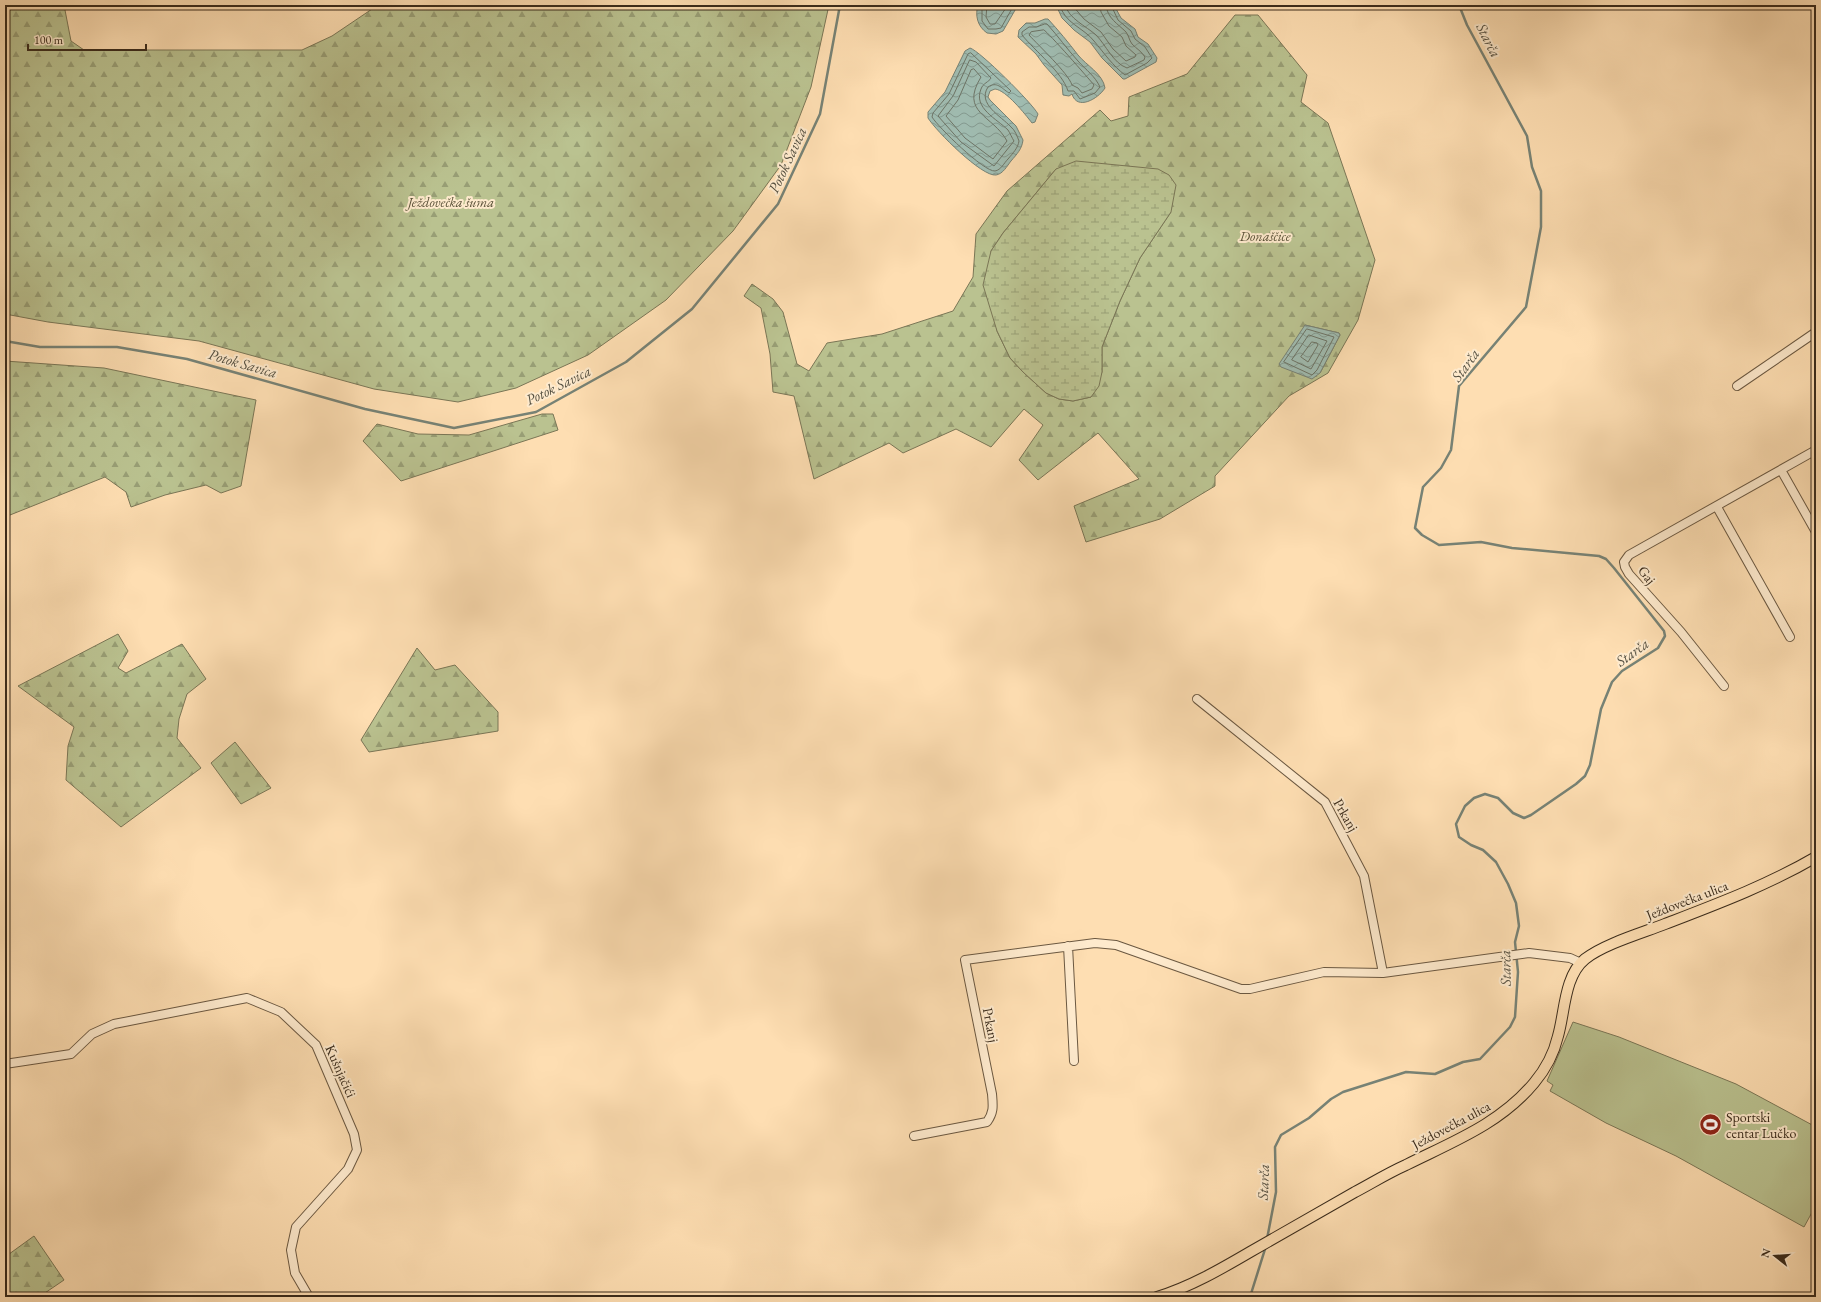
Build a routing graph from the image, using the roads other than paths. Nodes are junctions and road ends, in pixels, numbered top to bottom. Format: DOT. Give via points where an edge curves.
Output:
graph roads {
  1 [pos="1816,332"];
  2 [pos="1737,386"];
  3 [pos="1816,450"];
  4 [pos="1781,470"];
  5 [pos="1716,507"];
  6 [pos="1816,532"];
  7 [pos="1790,637"];
  8 [pos="1724,686"];
  9 [pos="1197,699"];
  10 [pos="1816,857"];
  11 [pos="1068,946"];
  12 [pos="1580,963"];
  13 [pos="1383,973"];
  14 [pos="1074,1061"];
  15 [pos="5,1064"];
  16 [pos="914,1136"];
  17 [pos="309,1297"];
  18 [pos="1157,1297"];
  1 -- 2 [label="street"];
  3 -- 4 [label="street, Gaj"];
  4 -- 5 [label="street, Gaj"];
  4 -- 6 [label="street"];
  5 -- 7 [label="street"];
  5 -- 8 [label="street, Gaj" via="1629,555 1624,562 1629,574"];
  9 -- 13 [label="street, Prkanj" via="1325,802 1364,876"];
  10 -- 12 [label="main road, Ježdovečka ulica" via="1763,885 1596,952"];
  11 -- 13 [label="street, Prkanj" via="1095,943 1116,945 1241,989 1324,972"];
  11 -- 14 [label="street"];
  11 -- 16 [label="street, Prkanj" via="965,960 994,1109 987,1122"];
  12 -- 13 [label="street, Prkanj" via="1570,958 1525,954"];
  12 -- 18 [label="main road, Ježdovečka ulica" via="1572,979 1558,1036 1548,1064 1511,1107 1462,1139 1391,1172 1207,1276"];
  15 -- 17 [label="street, Kušnjačići" via="71,1054 92,1034 114,1024 247,998 280,1012 316,1045 354,1134 357,1150 348,1169 296,1227 291,1250 295,1273"];
}
